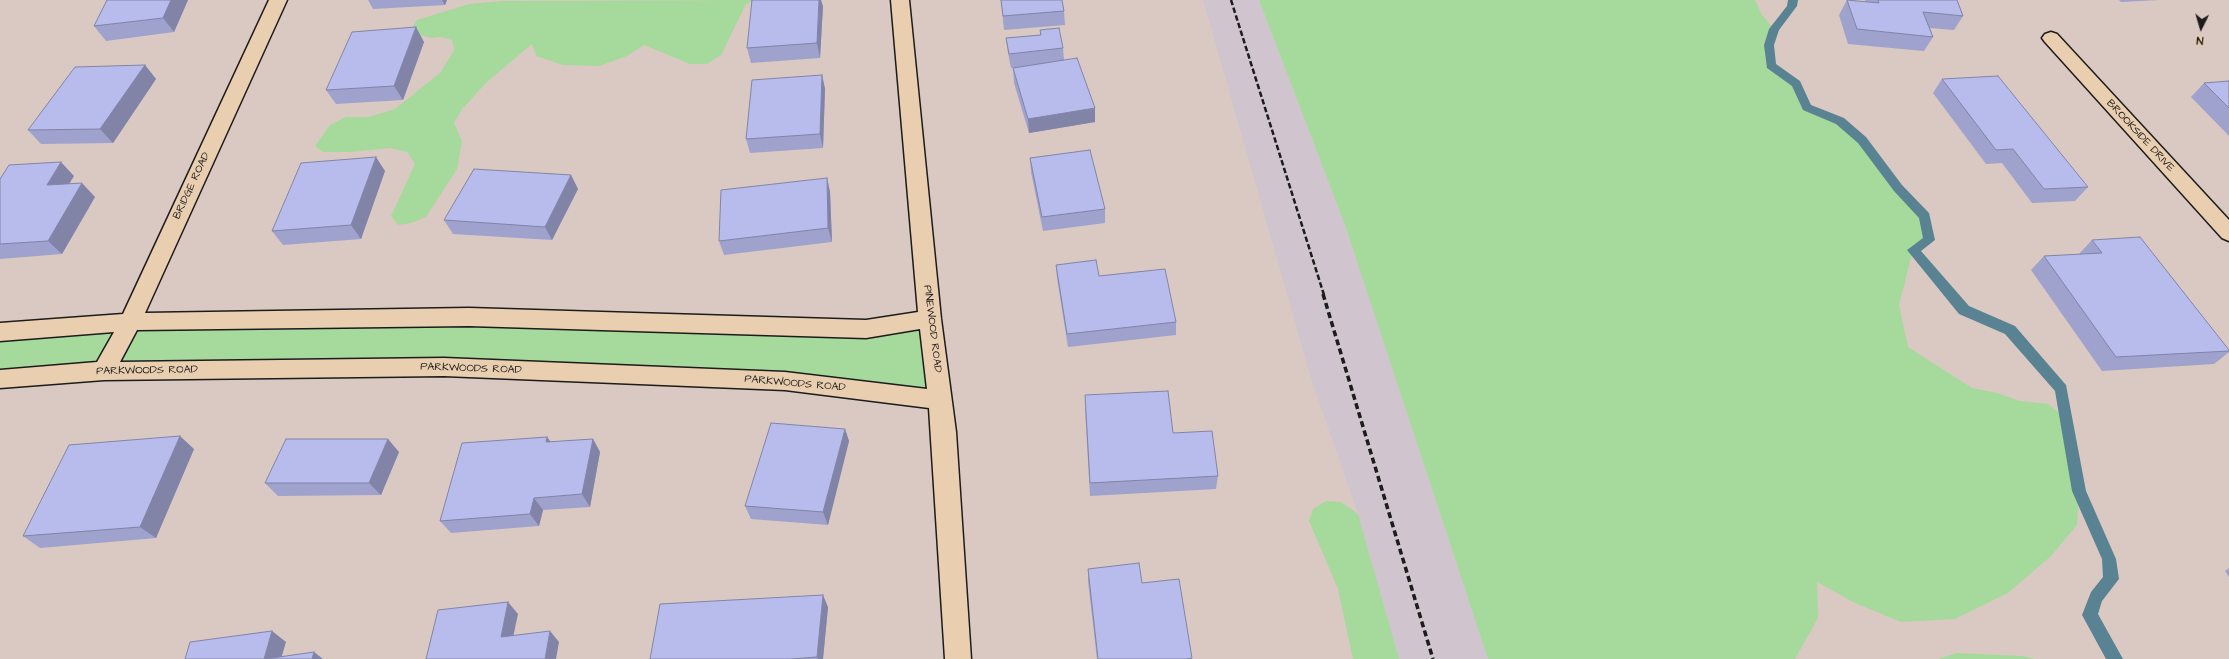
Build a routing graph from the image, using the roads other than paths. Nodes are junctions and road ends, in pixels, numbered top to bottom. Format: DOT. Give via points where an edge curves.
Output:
graph roads {
  1 [pos="278,0"];
  2 [pos="900,0"];
  3 [pos="2051,38"];
  4 [pos="2227,229"];
  5 [pos="930,319"];
  6 [pos="130,322"];
  7 [pos="0,332"];
  8 [pos="104,371"];
  9 [pos="0,379"];
  10 [pos="941,400"];
  11 [pos="958,659"];
  1 -- 6 [label="street, BRIDGE ROAD"];
  2 -- 5 [label="street, PINEWOOD ROAD"];
  3 -- 4 [label="street, BROOKSIDE DRIVE"];
  5 -- 6 [label="street" via="866,329 469,317"];
  5 -- 10 [label="street, PINEWOOD ROAD"];
  6 -- 7 [label="street"];
  6 -- 8 [label="street, BRIDGE ROAD"];
  8 -- 9 [label="street, PARKWOODS ROAD"];
  8 -- 10 [label="street, PARKWOODS ROAD" via="444,367 785,381"];
  10 -- 11 [label="street, PINEWOOD ROAD"];
}
